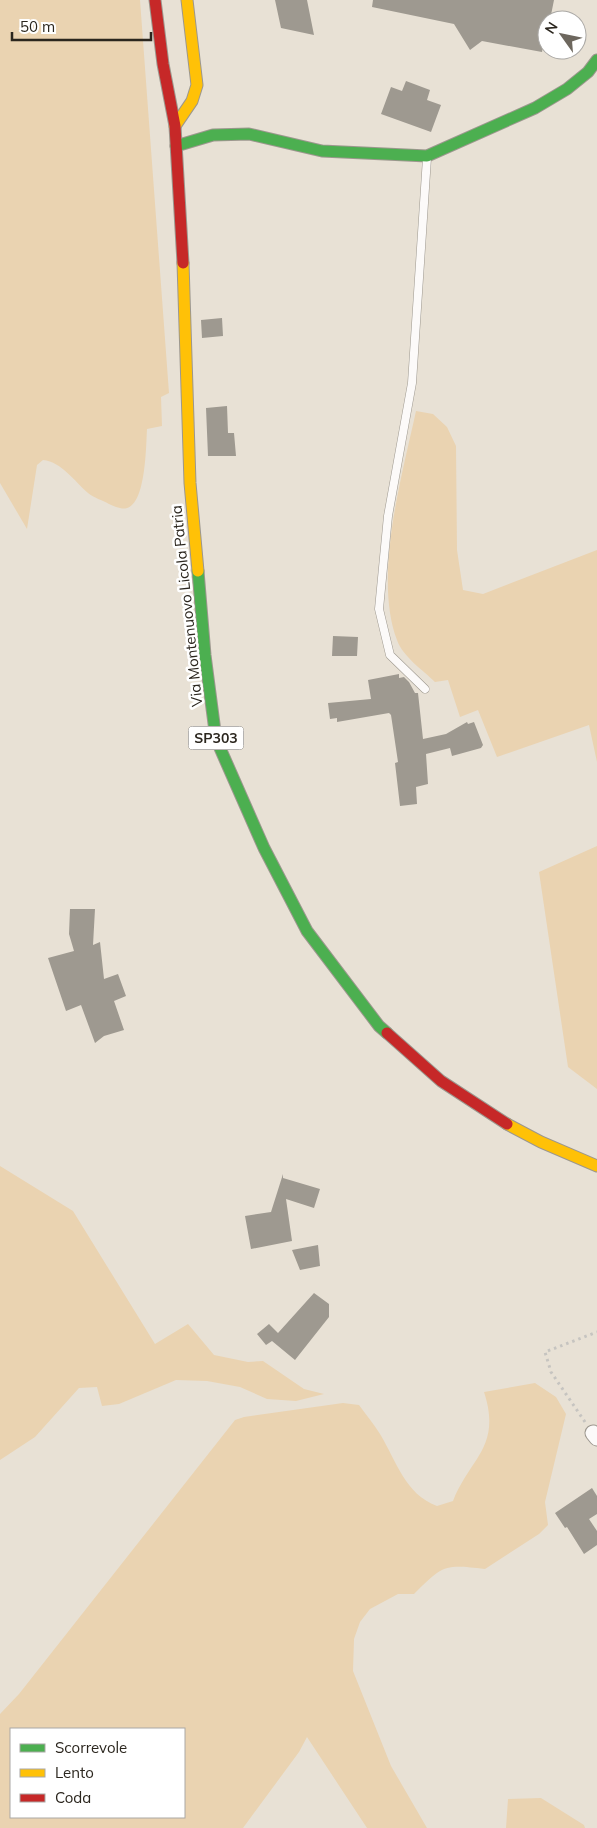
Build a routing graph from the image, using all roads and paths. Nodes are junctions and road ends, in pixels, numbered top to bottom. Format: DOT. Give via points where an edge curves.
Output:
graph roads {
  1 [pos="155,0"];
  2 [pos="187,0"];
  3 [pos="194,58"];
  4 [pos="597,60"];
  5 [pos="163,64"];
  6 [pos="175,126"];
  7 [pos="176,146"];
  8 [pos="427,156"];
  9 [pos="424,689"];
  10 [pos="597,1166"];
  11 [pos="597,1332"];
  12 [pos="595,1436"];
  1 -- 5 [label="main road, Via Montenuovo Licola Patria / SP303"];
  2 -- 3 [label="main road"];
  3 -- 5 [label="main road" via="189,78 181,79"];
  3 -- 6 [label="main road" via="197,85 192,101"];
  4 -- 8 [label="main road" via="568,89 535,108"];
  5 -- 6 [label="main road, Via Montenuovo Licola Patria / SP303"];
  6 -- 7 [label="main road, Via Montenuovo Licola Patria / SP303"];
  7 -- 8 [label="main road" via="213,134 249,134 322,151 371,156"];
  7 -- 10 [label="main road, Via Montenuovo Licola Patria / SP303" via="184,276 190,483 216,739 264,848 307,931 379,1026 441,1081 494,1117"];
  8 -- 9 [label="lane" via="412,383 388,516 379,609 390,655"];
  11 -- 12 [label="path" via="545,1352 551,1372"];
}
